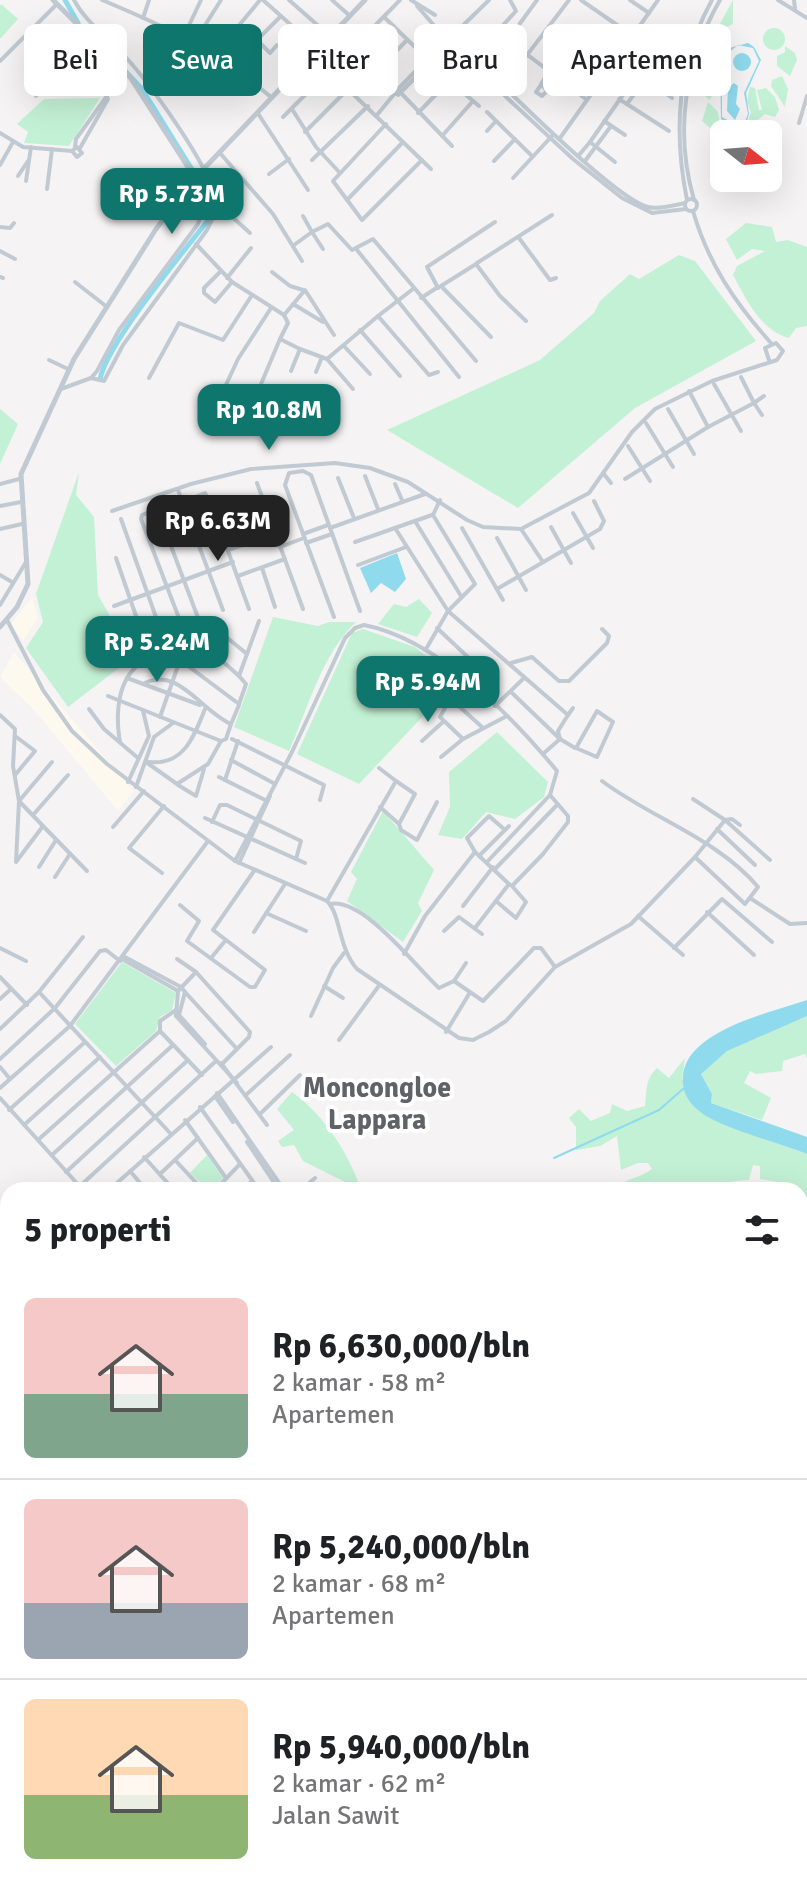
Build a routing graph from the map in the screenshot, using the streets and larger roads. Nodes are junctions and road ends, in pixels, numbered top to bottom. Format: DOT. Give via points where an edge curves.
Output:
graph roads {
  1 [pos="74,0"];
  2 [pos="104,0"];
  3 [pos="149,0"];
  4 [pos="201,0"];
  5 [pos="221,0"];
  6 [pos="262,0"];
  7 [pos="289,0"];
  8 [pos="332,0"];
  9 [pos="365,0"];
  10 [pos="400,0"];
  11 [pos="411,0"];
  12 [pos="489,0"];
  13 [pos="510,0"];
  14 [pos="537,0"];
  15 [pos="569,0"];
  16 [pos="581,0"];
  17 [pos="630,0"];
  18 [pos="658,0"];
  19 [pos="712,0"];
  20 [pos="720,0"];
  21 [pos="779,0"];
  22 [pos="794,0"];
  23 [pos="54,1"];
  24 [pos="417,6"];
  25 [pos="795,9"];
  26 [pos="649,13"];
  27 [pos="435,15"];
  28 [pos="281,16"];
  29 [pos="350,16"];
  30 [pos="384,17"];
  31 [pos="143,18"];
  32 [pos="807,18"];
  33 [pos="76,24"];
  34 [pos="157,24"];
  35 [pos="190,24"];
  36 [pos="206,24"];
  37 [pos="241,24"];
  38 [pos="290,24"];
  39 [pos="316,24"];
  40 [pos="343,24"];
  41 [pos="377,24"];
  42 [pos="432,24"];
  43 [pos="466,24"];
  44 [pos="504,24"];
  45 [pos="519,24"];
  46 [pos="616,24"];
  47 [pos="641,24"];
  48 [pos="262,37"];
  49 [pos="407,40"];
  50 [pos="262,45"];
  51 [pos="277,45"];
  52 [pos="414,46"];
  53 [pos="398,49"];
  54 [pos="527,57"];
  55 [pos="0,61"];
  56 [pos="543,68"];
  57 [pos="127,74"];
  58 [pos="414,76"];
  59 [pos="143,78"];
  60 [pos="543,82"];
  61 [pos="541,85"];
  62 [pos="262,89"];
  63 [pos="398,92"];
  64 [pos="278,95"];
  65 [pos="108,96"];
  66 [pos="157,96"];
  67 [pos="305,96"];
  68 [pos="341,96"];
  69 [pos="357,96"];
  70 [pos="394,96"];
  71 [pos="512,96"];
  72 [pos="582,96"];
  73 [pos="590,96"];
  74 [pos="621,96"];
  75 [pos="633,96"];
  76 [pos="669,96"];
  77 [pos="807,96"];
  78 [pos="672,98"];
  79 [pos="274,99"];
  80 [pos="619,99"];
  81 [pos="587,100"];
  82 [pos="473,101"];
  83 [pos="627,104"];
  84 [pos="368,106"];
  85 [pos="479,106"];
  86 [pos="292,109"];
  87 [pos="487,112"];
  88 [pos="418,113"];
  89 [pos="259,115"];
  90 [pos="377,115"];
  91 [pos="283,117"];
  92 [pos="496,121"];
  93 [pos="604,121"];
  94 [pos="799,123"];
  95 [pos="386,124"];
  96 [pos="611,126"];
  97 [pos="487,131"];
  98 [pos="669,131"];
  99 [pos="305,132"];
  100 [pos="0,133"];
  101 [pos="553,135"];
  102 [pos="625,135"];
  103 [pos="442,136"];
  104 [pos="560,138"];
  105 [pos="515,139"];
  106 [pos="13,142"];
  107 [pos="403,142"];
  108 [pos="590,142"];
  109 [pos="452,146"];
  110 [pos="596,146"];
  111 [pos="31,147"];
  112 [pos="52,149"];
  113 [pos="220,153"];
  114 [pos="321,153"];
  115 [pos="579,155"];
  116 [pos="532,156"];
  117 [pos="29,159"];
  118 [pos="289,159"];
  119 [pos="1,160"];
  120 [pos="312,160"];
  121 [pos="422,160"];
  122 [pos="574,160"];
  123 [pos="494,161"];
  124 [pos="615,162"];
  125 [pos="583,163"];
  126 [pos="431,169"];
  127 [pos="203,171"];
  128 [pos="340,173"];
  129 [pos="269,174"];
  130 [pos="18,176"];
  131 [pos="196,178"];
  132 [pos="513,178"];
  133 [pos="26,181"];
  134 [pos="153,186"];
  135 [pos="47,189"];
  136 [pos="308,190"];
  137 [pos="347,200"];
  138 [pos="688,203"];
  139 [pos="219,205"];
  140 [pos="170,211"];
  141 [pos="693,211"];
  142 [pos="552,215"];
  143 [pos="303,216"];
  144 [pos="495,222"];
  145 [pos="14,223"];
  146 [pos="0,227"];
  147 [pos="312,232"];
  148 [pos="250,233"];
  149 [pos="519,238"];
  150 [pos="196,244"];
  151 [pos="294,245"];
  152 [pos="251,248"];
  153 [pos="323,249"];
  154 [pos="357,250"];
  155 [pos="0,251"];
  156 [pos="15,259"];
  157 [pos="302,261"];
  158 [pos="476,264"];
  159 [pos="220,272"];
  160 [pos="272,272"];
  161 [pos="556,278"];
  162 [pos="229,280"];
  163 [pos="75,282"];
  164 [pos="439,287"];
  165 [pos="413,289"];
  166 [pos="303,290"];
  167 [pos="252,295"];
  168 [pos="421,298"];
  169 [pos="395,301"];
  170 [pos="293,304"];
  171 [pos="107,307"];
  172 [pos="271,308"];
  173 [pos="284,315"];
  174 [pos="378,316"];
  175 [pos="526,321"];
  176 [pos="325,323"];
  177 [pos="360,330"];
  178 [pos="334,335"];
  179 [pos="491,337"];
  180 [pos="280,339"];
  181 [pos="771,343"];
  182 [pos="343,346"];
  183 [pos="300,349"];
  184 [pos="324,358"];
  185 [pos="49,360"];
  186 [pos="769,360"];
  187 [pos="476,361"];
  188 [pos="68,369"];
  189 [pos="291,371"];
  190 [pos="316,372"];
  191 [pos="438,372"];
  192 [pos="370,374"];
  193 [pos="400,376"];
  194 [pos="459,377"];
  195 [pos="741,377"];
  196 [pos="149,378"];
  197 [pos="96,380"];
  198 [pos="261,384"];
  199 [pos="714,384"];
  200 [pos="225,387"];
  201 [pos="353,389"];
  202 [pos="59,390"];
  203 [pos="689,391"];
  204 [pos="764,396"];
  205 [pos="754,403"];
  206 [pos="668,409"];
  207 [pos="732,414"];
  208 [pos="762,415"];
  209 [pos="646,423"];
  210 [pos="708,427"];
  211 [pos="741,431"];
  212 [pos="687,441"];
  213 [pos="628,446"];
  214 [pos="664,454"];
  215 [pos="694,454"];
  216 [pos="292,463"];
  217 [pos="644,466"];
  218 [pos="673,467"];
  219 [pos="295,472"];
  220 [pos="603,473"];
  221 [pos="365,476"];
  222 [pos="338,478"];
  223 [pos="19,479"];
  224 [pos="625,479"];
  225 [pos="650,481"];
  226 [pos="257,483"];
  227 [pos="611,483"];
  228 [pos="0,484"];
  229 [pos="191,484"];
  230 [pos="395,484"];
  231 [pos="178,490"];
  232 [pos="425,494"];
  233 [pos="195,497"];
  234 [pos="149,498"];
  235 [pos="187,500"];
  236 [pos="235,500"];
  237 [pos="402,500"];
  238 [pos="440,500"];
  239 [pos="142,501"];
  240 [pos="594,501"];
  241 [pos="21,502"];
  242 [pos="0,506"];
  243 [pos="378,509"];
  244 [pos="112,511"];
  245 [pos="153,511"];
  246 [pos="146,513"];
  247 [pos="573,513"];
  248 [pos="433,515"];
  249 [pos="354,518"];
  250 [pos="121,519"];
  251 [pos="415,521"];
  252 [pos="22,524"];
  253 [pos="551,527"];
  254 [pos="395,528"];
  255 [pos="462,528"];
  256 [pos="0,529"];
  257 [pos="330,529"];
  258 [pos="521,529"];
  259 [pos="275,534"];
  260 [pos="587,537"];
  261 [pos="304,538"];
  262 [pos="497,538"];
  263 [pos="251,541"];
  264 [pos="355,542"];
  265 [pos="280,547"];
  266 [pos="406,547"];
  267 [pos="593,548"];
  268 [pos="228,550"];
  269 [pos="564,550"];
  270 [pos="116,558"];
  271 [pos="285,559"];
  272 [pos="26,562"];
  273 [pos="233,562"];
  274 [pos="543,562"];
  275 [pos="571,563"];
  276 [pos="358,565"];
  277 [pos="262,568"];
  278 [pos="208,571"];
  279 [pos="0,575"];
  280 [pos="238,576"];
  281 [pos="520,577"];
  282 [pos="185,580"];
  283 [pos="13,582"];
  284 [pos="167,586"];
  285 [pos="497,589"];
  286 [pos="526,590"];
  287 [pos="148,593"];
  288 [pos="461,596"];
  289 [pos="131,600"];
  290 [pos="503,600"];
  291 [pos="0,605"];
  292 [pos="114,606"];
  293 [pos="275,607"];
  294 [pos="249,609"];
  295 [pos="303,609"];
  296 [pos="223,610"];
  297 [pos="360,611"];
  298 [pos="448,611"];
  299 [pos="334,617"];
  300 [pos="7,620"];
  301 [pos="259,621"];
  302 [pos="200,623"];
  303 [pos="247,624"];
  304 [pos="182,626"];
  305 [pos="0,627"];
  306 [pos="437,628"];
  307 [pos="602,629"];
  308 [pos="255,631"];
  309 [pos="162,634"];
  310 [pos="178,635"];
  311 [pos="189,638"];
  312 [pos="146,645"];
  313 [pos="426,649"];
  314 [pos="247,654"];
  315 [pos="180,660"];
  316 [pos="511,663"];
  317 [pos="473,664"];
  318 [pos="451,669"];
  319 [pos="239,676"];
  320 [pos="463,677"];
  321 [pos="127,678"];
  322 [pos="524,678"];
  323 [pos="173,680"];
  324 [pos="143,684"];
  325 [pos="475,687"];
  326 [pos="511,692"];
  327 [pos="169,693"];
  328 [pos="108,696"];
  329 [pos="450,699"];
  330 [pos="119,702"];
  331 [pos="239,704"];
  332 [pos="495,706"];
  333 [pos="203,707"];
  334 [pos="573,708"];
  335 [pos="89,709"];
  336 [pos="143,711"];
  337 [pos="0,715"];
  338 [pos="568,715"];
  339 [pos="160,717"];
  340 [pos="505,717"];
  341 [pos="444,721"];
  342 [pos="173,723"];
  343 [pos="231,724"];
  344 [pos="482,727"];
  345 [pos="196,731"];
  346 [pos="15,736"];
  347 [pos="463,739"];
  348 [pos="560,739"];
  349 [pos="221,741"];
  350 [pos="422,741"];
  351 [pos="120,742"];
  352 [pos="576,748"];
  353 [pos="543,754"];
  354 [pos="441,757"];
  355 [pos="139,759"];
  356 [pos="231,760"];
  357 [pos="146,761"];
  358 [pos="52,762"];
  359 [pos="285,764"];
  360 [pos="205,766"];
  361 [pos="379,768"];
  362 [pos="15,775"];
  363 [pos="68,775"];
  364 [pos="219,777"];
  365 [pos="225,780"];
  366 [pos="396,781"];
  367 [pos="602,781"];
  368 [pos="128,782"];
  369 [pos="177,784"];
  370 [pos="275,784"];
  371 [pos="136,787"];
  372 [pos="144,791"];
  373 [pos="550,795"];
  374 [pos="693,799"];
  375 [pos="320,800"];
  376 [pos="19,801"];
  377 [pos="267,801"];
  378 [pos="437,802"];
  379 [pos="164,806"];
  380 [pos="556,806"];
  381 [pos="380,807"];
  382 [pos="33,815"];
  383 [pos="205,818"];
  384 [pos="257,820"];
  385 [pos="725,820"];
  386 [pos="212,822"];
  387 [pos="399,824"];
  388 [pos="740,825"];
  389 [pos="43,826"];
  390 [pos="113,827"];
  391 [pos="717,829"];
  392 [pos="56,840"];
  393 [pos="248,840"];
  394 [pos="208,841"];
  395 [pos="705,843"];
  396 [pos="70,854"];
  397 [pos="478,854"];
  398 [pos="695,857"];
  399 [pos="296,859"];
  400 [pos="770,860"];
  401 [pos="237,862"];
  402 [pos="487,862"];
  403 [pos="305,863"];
  404 [pos="755,865"];
  405 [pos="39,867"];
  406 [pos="494,868"];
  407 [pos="87,871"];
  408 [pos="254,871"];
  409 [pos="162,873"];
  410 [pos="55,877"];
  411 [pos="285,884"];
  412 [pos="510,885"];
  413 [pos="750,898"];
  414 [pos="496,901"];
  415 [pos="328,903"];
  416 [pos="745,904"];
  417 [pos="180,905"];
  418 [pos="463,906"];
  419 [pos="707,912"];
  420 [pos="737,912"];
  421 [pos="266,913"];
  422 [pos="638,916"];
  423 [pos="807,923"];
  424 [pos="475,928"];
  425 [pos="306,931"];
  426 [pos="444,931"];
  427 [pos="254,932"];
  428 [pos="482,934"];
  429 [pos="83,937"];
  430 [pos="225,941"];
  431 [pos="772,942"];
  432 [pos="0,948"];
  433 [pos="674,948"];
  434 [pos="344,953"];
  435 [pos="404,954"];
  436 [pos="683,955"];
  437 [pos="754,955"];
  438 [pos="122,958"];
  439 [pos="211,958"];
  440 [pos="177,959"];
  441 [pos="26,961"];
  442 [pos="466,963"];
  443 [pos="555,967"];
  444 [pos="196,972"];
  445 [pos="0,977"];
  446 [pos="454,981"];
  447 [pos="324,986"];
  448 [pos="378,986"];
  449 [pos="11,989"];
  450 [pos="181,991"];
  451 [pos="39,992"];
  452 [pos="469,994"];
  453 [pos="343,998"];
  454 [pos="0,999"];
  455 [pos="27,1005"];
  456 [pos="55,1008"];
  457 [pos="176,1010"];
  458 [pos="311,1016"];
  459 [pos="70,1026"];
  460 [pos="0,1029"];
  461 [pos="160,1031"];
  462 [pos="446,1032"];
  463 [pos="339,1040"];
  464 [pos="85,1042"];
  465 [pos="173,1045"];
  466 [pos="271,1047"];
  467 [pos="237,1049"];
  468 [pos="290,1055"];
  469 [pos="100,1057"];
  470 [pos="0,1059"];
  471 [pos="188,1060"];
  472 [pos="219,1062"];
  473 [pos="0,1067"];
  474 [pos="113,1072"];
  475 [pos="202,1075"];
  476 [pos="300,1075"];
  477 [pos="10,1079"];
  478 [pos="235,1081"];
  479 [pos="128,1087"];
  480 [pos="0,1088"];
  481 [pos="216,1094"];
  482 [pos="247,1094"];
  483 [pos="0,1098"];
  484 [pos="142,1102"];
  485 [pos="200,1107"];
  486 [pos="9,1110"];
  487 [pos="260,1114"];
  488 [pos="155,1118"];
  489 [pos="185,1120"];
  490 [pos="267,1125"];
  491 [pos="24,1126"];
  492 [pos="170,1133"];
  493 [pos="198,1138"];
  494 [pos="38,1140"];
  495 [pos="52,1155"];
  496 [pos="144,1157"];
  497 [pos="175,1160"];
  498 [pos="240,1164"];
  499 [pos="130,1171"];
  500 [pos="66,1172"];
  501 [pos="160,1174"];
  502 [pos="226,1178"];
  503 [pos="315,1178"];
  504 [pos="252,1181"];
  505 [pos="75,1182"];
  506 [pos="87,1182"];
  507 [pos="120,1182"];
  508 [pos="139,1182"];
  509 [pos="167,1182"];
  510 [pos="196,1182"];
  511 [pos="222,1182"];
  512 [pos="276,1182"];
  513 [pos="310,1182"];
  1 -- 59 [label="street"];
  2 -- 31 [label="street"];
  3 -- 31 [label="street"];
  4 -- 35 [label="street"];
  5 -- 36 [label="street"];
  6 -- 28 [label="street"];
  6 -- 37 [label="street"];
  7 -- 39 [label="street"];
  8 -- 29 [label="street"];
  9 -- 29 [label="street"];
  10 -- 30 [label="street"];
  11 -- 27 [label="street"];
  12 -- 43 [label="street"];
  13 -- 44 [label="street" via="516,11"];
  14 -- 45 [label="street"];
  15 -- 54 [label="street"];
  16 -- 46 [label="street"];
  17 -- 26 [label="street"];
  18 -- 26 [label="street"];
  19 -- 138 [label="street" via="690,55 680,101 678,147"];
  20 -- 138 [label="street" via="700,42 686,95"];
  21 -- 25 [label="street"];
  22 -- 25 [label="street"];
  23 -- 33 [label="street"];
  23 -- 55 [label="street"];
  24 -- 42 [label="street"];
  25 -- 32 [label="street"];
  26 -- 47 [label="street"];
  28 -- 38 [label="street"];
  28 -- 48 [label="street"];
  29 -- 40 [label="street"];
  30 -- 41 [label="street"];
  30 -- 49 [label="street"];
  31 -- 34 [label="street"];
  49 -- 52 [label="street"];
  49 -- 53 [label="street"];
  50 -- 51 [label="street" via="270,53"];
  54 -- 56 [label="street"];
  57 -- 131 [label="street"];
  58 -- 63 [label="street"];
  60 -- 61 [label="street"];
  62 -- 79 [label="street"];
  63 -- 88 [label="street"];
  64 -- 79 [label="street"];
  65 -- 112 [label="street" via="76,139 76,149"];
  66 -- 127 [label="street"];
  67 -- 86 [label="street"];
  68 -- 99 [label="street"];
  69 -- 84 [label="street"];
  70 -- 90 [label="street"];
  71 -- 101 [label="street"];
  72 -- 81 [label="street"];
  73 -- 81 [label="street"];
  74 -- 80 [label="street"];
  75 -- 83 [label="street"];
  76 -- 78 [label="street"];
  77 -- 94 [label="street"];
  79 -- 89 [label="street"];
  80 -- 83 [label="street"];
  80 -- 93 [label="street"];
  81 -- 104 [label="street"];
  82 -- 85 [label="street"];
  82 -- 88 [label="street" via="447,79"];
  82 -- 103 [label="street"];
  83 -- 98 [label="street"];
  84 -- 90 [label="street"];
  84 -- 114 [label="street"];
  86 -- 91 [label="street"];
  86 -- 99 [label="street"];
  87 -- 92 [label="street"];
  88 -- 103 [label="street"];
  89 -- 113 [label="street"];
  89 -- 118 [label="street"];
  90 -- 95 [label="street"];
  92 -- 97 [label="street"];
  92 -- 105 [label="street"];
  93 -- 96 [label="street"];
  93 -- 108 [label="street"];
  95 -- 107 [label="street"];
  95 -- 128 [label="street"];
  96 -- 102 [label="street"];
  96 -- 110 [label="street"];
  99 -- 114 [label="street"];
  100 -- 106 [label="street"];
  101 -- 104 [label="street"];
  101 -- 116 [label="street"];
  101 -- 122 [label="street"];
  103 -- 109 [label="street"];
  104 -- 115 [label="street"];
  105 -- 116 [label="street"];
  105 -- 123 [label="street"];
  106 -- 111 [label="street"];
  106 -- 119 [label="street"];
  107 -- 121 [label="street"];
  107 -- 137 [label="street"];
  108 -- 110 [label="street"];
  108 -- 115 [label="street"];
  110 -- 124 [label="street"];
  110 -- 125 [label="street"];
  111 -- 112 [label="street"];
  111 -- 117 [label="street"];
  112 -- 135 [label="street"];
  113 -- 127 [label="street"];
  113 -- 151 [label="street"];
  114 -- 120 [label="street"];
  114 -- 128 [label="street"];
  115 -- 122 [label="street"];
  115 -- 125 [label="street"];
  116 -- 132 [label="street"];
  117 -- 130 [label="street"];
  117 -- 133 [label="street"];
  118 -- 129 [label="street"];
  118 -- 136 [label="street"];
  121 -- 126 [label="street"];
  121 -- 137 [label="street" via="365,221"];
  122 -- 125 [label="street"];
  125 -- 138 [label="street" via="644,206"];
  127 -- 131 [label="street"];
  127 -- 139 [label="street"];
  128 -- 137 [label="street" via="333,184"];
  131 -- 140 [label="street"];
  131 -- 197 [label="street" via="205,202 202,218 119,330"];
  134 -- 140 [label="street" via="155,199"];
  138 -- 141 [label="street"];
  138 -- 141 [label="street" via="697,206"];
  139 -- 148 [label="street"];
  139 -- 150 [label="street"];
  140 -- 171 [label="street"];
  141 -- 181 [label="street" via="719,276"];
  142 -- 149 [label="street"];
  143 -- 147 [label="street"];
  144 -- 164 [label="street" via="427,267"];
  145 -- 146 [label="street"];
  147 -- 151 [label="street"];
  147 -- 153 [label="street"];
  147 -- 154 [label="street" via="331,224"];
  149 -- 158 [label="street"];
  149 -- 161 [label="street" via="550,280"];
  150 -- 159 [label="street"];
  150 -- 197 [label="street"];
  151 -- 157 [label="street"];
  152 -- 162 [label="street"];
  154 -- 165 [label="street" via="373,239"];
  154 -- 169 [label="street"];
  155 -- 156 [label="street"];
  158 -- 164 [label="street"];
  158 -- 175 [label="street"];
  159 -- 162 [label="street"];
  159 -- 162 [label="street" via="203,290 213,301"];
  160 -- 166 [label="street"];
  162 -- 167 [label="street"];
  163 -- 171 [label="street"];
  164 -- 168 [label="street"];
  164 -- 179 [label="street"];
  165 -- 168 [label="street"];
  165 -- 169 [label="street"];
  166 -- 170 [label="street"];
  166 -- 176 [label="street"];
  167 -- 172 [label="street"];
  167 -- 196 [label="street" via="223,340 179,323"];
  168 -- 187 [label="street"];
  169 -- 174 [label="street"];
  169 -- 194 [label="street"];
  170 -- 173 [label="street"];
  170 -- 176 [label="street"];
  171 -- 188 [label="street"];
  172 -- 173 [label="street"];
  172 -- 200 [label="street"];
  173 -- 180 [label="street" via="288,323"];
  174 -- 177 [label="street"];
  174 -- 191 [label="street" via="429,375"];
  176 -- 178 [label="street"];
  177 -- 182 [label="street"];
  177 -- 193 [label="street"];
  180 -- 183 [label="street"];
  180 -- 198 [label="street"];
  181 -- 186 [label="street" via="764,351"];
  181 -- 186 [label="street" via="779,344 782,354"];
  182 -- 184 [label="street"];
  182 -- 192 [label="street"];
  183 -- 184 [label="street"];
  183 -- 189 [label="street"];
  184 -- 190 [label="street"];
  184 -- 201 [label="street"];
  185 -- 188 [label="street"];
  186 -- 203 [label="street"];
  188 -- 202 [label="street"];
  195 -- 205 [label="street"];
  197 -- 202 [label="street"];
  199 -- 207 [label="street"];
  202 -- 223 [label="street"];
  203 -- 210 [label="street"];
  203 -- 220 [label="street" via="649,414"];
  204 -- 205 [label="street"];
  205 -- 207 [label="street"];
  205 -- 208 [label="street"];
  206 -- 212 [label="street"];
  207 -- 210 [label="street"];
  207 -- 211 [label="street"];
  209 -- 214 [label="street"];
  210 -- 212 [label="street"];
  212 -- 214 [label="street"];
  212 -- 215 [label="street"];
  213 -- 217 [label="street"];
  214 -- 217 [label="street"];
  214 -- 218 [label="street"];
  216 -- 219 [label="street"];
  216 -- 229 [label="street"];
  216 -- 238 [label="street" via="370,468"];
  217 -- 224 [label="street"];
  217 -- 225 [label="street"];
  219 -- 257 [label="street" via="311,475"];
  219 -- 261 [label="street" via="287,474 285,485"];
  220 -- 227 [label="street"];
  220 -- 258 [label="street" via="589,493"];
  221 -- 243 [label="street"];
  222 -- 249 [label="street"];
  223 -- 228 [label="street"];
  223 -- 241 [label="street"];
  226 -- 259 [label="street"];
  229 -- 231 [label="street"];
  229 -- 233 [label="street"];
  230 -- 237 [label="street"];
  231 -- 234 [label="street"];
  231 -- 278 [label="street"];
  232 -- 237 [label="street"];
  233 -- 235 [label="street"];
  233 -- 268 [label="street" via="205,493"];
  234 -- 239 [label="street"];
  234 -- 245 [label="street"];
  236 -- 263 [label="street"];
  237 -- 243 [label="street"];
  238 -- 248 [label="street"];
  238 -- 258 [label="street" via="483,527"];
  239 -- 244 [label="street"];
  239 -- 246 [label="street"];
  240 -- 260 [label="street" via="604,523"];
  241 -- 242 [label="street"];
  241 -- 252 [label="street"];
  243 -- 249 [label="street"];
  245 -- 246 [label="street"];
  245 -- 282 [label="street" via="160,512"];
  246 -- 284 [label="street" via="141,519"];
  247 -- 260 [label="street"];
  248 -- 251 [label="street"];
  248 -- 288 [label="street" via="474,581"];
  249 -- 257 [label="street"];
  250 -- 287 [label="street"];
  251 -- 254 [label="street"];
  251 -- 288 [label="street"];
  252 -- 256 [label="street"];
  252 -- 272 [label="street"];
  253 -- 269 [label="street"];
  254 -- 264 [label="street"];
  254 -- 266 [label="street"];
  255 -- 285 [label="street"];
  257 -- 261 [label="street"];
  257 -- 261 [label="street"];
  257 -- 297 [label="street"];
  258 -- 274 [label="street"];
  259 -- 263 [label="street"];
  259 -- 265 [label="street"];
  260 -- 267 [label="street"];
  260 -- 269 [label="street"];
  261 -- 265 [label="street"];
  261 -- 299 [label="street"];
  262 -- 281 [label="street"];
  263 -- 268 [label="street"];
  265 -- 271 [label="street"];
  266 -- 276 [label="street"];
  266 -- 298 [label="street"];
  268 -- 273 [label="street"];
  269 -- 274 [label="street"];
  269 -- 275 [label="street"];
  270 -- 289 [label="street"];
  271 -- 277 [label="street"];
  271 -- 295 [label="street"];
  272 -- 283 [label="street"];
  272 -- 300 [label="street" via="27,589"];
  273 -- 278 [label="street"];
  273 -- 280 [label="street"];
  274 -- 281 [label="street"];
  277 -- 280 [label="street"];
  277 -- 293 [label="street"];
  278 -- 282 [label="street"];
  278 -- 296 [label="street"];
  279 -- 283 [label="street"];
  280 -- 294 [label="street"];
  281 -- 285 [label="street"];
  281 -- 286 [label="street"];
  282 -- 284 [label="street"];
  282 -- 302 [label="street"];
  283 -- 291 [label="street"];
  284 -- 287 [label="street"];
  284 -- 304 [label="street"];
  285 -- 290 [label="street"];
  287 -- 289 [label="street"];
  287 -- 309 [label="street"];
  288 -- 298 [label="street"];
  289 -- 292 [label="street"];
  289 -- 312 [label="street"];
  298 -- 306 [label="street"];
  298 -- 316 [label="street"];
  300 -- 305 [label="street"];
  300 -- 368 [label="street" via="40,686 72,731"];
  301 -- 308 [label="street"];
  303 -- 308 [label="street"];
  306 -- 313 [label="street"];
  306 -- 317 [label="street"];
  307 -- 316 [label="street" via="609,636 607,643 569,681 559,681 532,657"];
  308 -- 314 [label="street"];
  310 -- 311 [label="street"];
  311 -- 314 [label="street" via="193,631 217,628"];
  311 -- 315 [label="street"];
  311 -- 319 [label="street"];
  313 -- 318 [label="street"];
  313 -- 359 [label="street" via="371,627 351,630"];
  314 -- 319 [label="street"];
  315 -- 321 [label="street" via="150,658"];
  315 -- 323 [label="street"];
  315 -- 331 [label="street"];
  316 -- 322 [label="street"];
  317 -- 320 [label="street"];
  317 -- 325 [label="street"];
  318 -- 320 [label="street"];
  318 -- 329 [label="street" via="441,686"];
  319 -- 331 [label="street" via="246,685"];
  320 -- 325 [label="street"];
  321 -- 324 [label="street"];
  321 -- 330 [label="street"];
  322 -- 326 [label="street"];
  322 -- 338 [label="street"];
  323 -- 324 [label="street"];
  323 -- 327 [label="street"];
  323 -- 333 [label="street"];
  324 -- 327 [label="street"];
  325 -- 332 [label="street"];
  326 -- 332 [label="street"];
  326 -- 348 [label="street"];
  327 -- 333 [label="street"];
  327 -- 339 [label="street"];
  328 -- 330 [label="street"];
  329 -- 341 [label="street" via="440,715"];
  329 -- 344 [label="street"];
  330 -- 336 [label="street"];
  330 -- 351 [label="street"];
  331 -- 343 [label="street"];
  332 -- 340 [label="street"];
  333 -- 343 [label="street"];
  333 -- 345 [label="street"];
  334 -- 338 [label="street"];
  335 -- 351 [label="street"];
  336 -- 339 [label="street"];
  336 -- 355 [label="street" via="149,734"];
  337 -- 346 [label="street" via="15,729"];
  338 -- 348 [label="street" via="558,731"];
  339 -- 342 [label="street"];
  340 -- 344 [label="street"];
  340 -- 353 [label="street"];
  341 -- 347 [label="street"];
  341 -- 350 [label="street"];
  342 -- 345 [label="street"];
  342 -- 357 [label="street" via="154,737"];
  343 -- 349 [label="street"];
  344 -- 347 [label="street"];
  345 -- 349 [label="street"];
  345 -- 357 [label="street" via="181,754"];
  346 -- 362 [label="street"];
  346 -- 362 [label="street" via="35,751"];
  347 -- 354 [label="street"];
  348 -- 352 [label="street"];
  348 -- 353 [label="street"];
  349 -- 360 [label="street"];
  351 -- 355 [label="street"];
  352 -- 352 [label="street" via="597,757 613,722 597,711"];
  353 -- 373 [label="street" via="557,772"];
  355 -- 368 [label="street"];
  356 -- 359 [label="street" via="235,740"];
  356 -- 365 [label="street"];
  356 -- 370 [label="street"];
  357 -- 369 [label="street"];
  357 -- 371 [label="street"];
  358 -- 376 [label="street"];
  359 -- 370 [label="street"];
  359 -- 375 [label="street" via="324,785"];
  360 -- 369 [label="street"];
  360 -- 369 [label="street" via="196,796"];
  361 -- 366 [label="street"];
  362 -- 376 [label="street"];
  363 -- 382 [label="street"];
  364 -- 365 [label="street"];
  365 -- 377 [label="street"];
  366 -- 381 [label="street"];
  366 -- 387 [label="street" via="415,794"];
  367 -- 395 [label="street"];
  368 -- 371 [label="street"];
  370 -- 377 [label="street"];
  371 -- 372 [label="street"];
  372 -- 379 [label="street"];
  372 -- 390 [label="street"];
  373 -- 380 [label="street"];
  373 -- 402 [label="street"];
  374 -- 385 [label="street"];
  376 -- 382 [label="street"];
  376 -- 389 [label="street" via="16,862"];
  377 -- 384 [label="street"];
  378 -- 387 [label="street" via="417,840"];
  379 -- 394 [label="street"];
  379 -- 409 [label="street" via="129,848"];
  380 -- 406 [label="street"];
  380 -- 412 [label="street" via="568,822"];
  381 -- 387 [label="street"];
  381 -- 415 [label="street"];
  382 -- 389 [label="street"];
  383 -- 386 [label="street"];
  384 -- 386 [label="street" via="220,804"];
  384 -- 393 [label="street"];
  384 -- 399 [label="street" via="301,841"];
  385 -- 388 [label="street"];
  385 -- 391 [label="street"];
  385 -- 400 [label="street"];
  386 -- 393 [label="street"];
  389 -- 392 [label="street"];
  391 -- 395 [label="street"];
  391 -- 404 [label="street"];
  392 -- 396 [label="street"];
  392 -- 405 [label="street"];
  393 -- 399 [label="street"];
  393 -- 401 [label="street"];
  394 -- 401 [label="street"];
  394 -- 438 [label="street"];
  395 -- 398 [label="street"];
  395 -- 413 [label="street" via="757,885"];
  396 -- 407 [label="street"];
  396 -- 410 [label="street"];
  397 -- 397 [label="street" via="507,828 489,816 467,841"];
  397 -- 402 [label="street"];
  397 -- 435 [label="street" via="425,916"];
  398 -- 416 [label="street"];
  398 -- 422 [label="street"];
  399 -- 403 [label="street"];
  401 -- 408 [label="street"];
  402 -- 406 [label="street"];
  406 -- 412 [label="street"];
  406 -- 418 [label="street"];
  408 -- 411 [label="street"];
  408 -- 430 [label="street" via="213,928"];
  411 -- 415 [label="street"];
  411 -- 421 [label="street"];
  412 -- 414 [label="street"];
  412 -- 414 [label="street" via="526,902 515,920"];
  413 -- 416 [label="street"];
  413 -- 423 [label="street" via="790,924"];
  414 -- 424 [label="street"];
  415 -- 434 [label="street"];
  415 -- 435 [label="street" via="347,905 364,915"];
  416 -- 420 [label="street"];
  417 -- 439 [label="street" via="199,921 186,939"];
  419 -- 420 [label="street" via="722,899"];
  419 -- 433 [label="street"];
  419 -- 437 [label="street"];
  420 -- 431 [label="street"];
  421 -- 425 [label="street"];
  421 -- 427 [label="street"];
  422 -- 433 [label="street"];
  422 -- 443 [label="street" via="617,934"];
  424 -- 426 [label="street" via="459,917"];
  424 -- 428 [label="street"];
  429 -- 451 [label="street"];
  430 -- 439 [label="street"];
  430 -- 439 [label="street" via="265,970 255,987"];
  432 -- 441 [label="street"];
  433 -- 436 [label="street"];
  434 -- 447 [label="street"];
  434 -- 448 [label="street"];
  435 -- 446 [label="street" via="439,988"];
  438 -- 450 [label="street"];
  438 -- 456 [label="street" via="104,950"];
  438 -- 459 [label="street"];
  440 -- 444 [label="street"];
  442 -- 446 [label="street"];
  443 -- 452 [label="street" via="538,947 485,1000"];
  443 -- 462 [label="street" via="506,1021 489,1032 467,1040"];
  444 -- 450 [label="street"];
  444 -- 467 [label="street" via="250,1030"];
  445 -- 449 [label="street"];
  446 -- 452 [label="street"];
  447 -- 453 [label="street"];
  447 -- 458 [label="street"];
  448 -- 462 [label="street"];
  448 -- 463 [label="street"];
  449 -- 454 [label="street"];
  449 -- 455 [label="street"];
  450 -- 457 [label="street"];
  450 -- 467 [label="street"];
  450 -- 472 [label="street" via="180,1018"];
  451 -- 455 [label="street"];
  451 -- 456 [label="street"];
  452 -- 462 [label="street"];
  455 -- 460 [label="street"];
  456 -- 459 [label="street"];
  456 -- 470 [label="street"];
  457 -- 461 [label="street" via="160,1021"];
  457 -- 472 [label="street"];
  459 -- 464 [label="street"];
  459 -- 477 [label="street"];
  461 -- 465 [label="street"];
  461 -- 474 [label="street"];
  464 -- 469 [label="street"];
  464 -- 486 [label="street"];
  465 -- 471 [label="street"];
  465 -- 479 [label="street"];
  466 -- 478 [label="street"];
  467 -- 472 [label="street"];
  468 -- 482 [label="street"];
  469 -- 474 [label="street"];
  469 -- 491 [label="street"];
  471 -- 475 [label="street"];
  471 -- 484 [label="street"];
  472 -- 475 [label="street"];
  472 -- 478 [label="street"];
  473 -- 477 [label="street"];
  474 -- 479 [label="street"];
  474 -- 494 [label="street"];
  475 -- 488 [label="street"];
  476 -- 487 [label="street"];
  477 -- 480 [label="street"];
  478 -- 481 [label="street"];
  478 -- 482 [label="street"];
  479 -- 484 [label="street"];
  479 -- 495 [label="street"];
  481 -- 485 [label="street"];
  481 -- 512 [label="street"];
  482 -- 487 [label="street"];
  483 -- 486 [label="street"];
  484 -- 488 [label="street"];
  484 -- 500 [label="street"];
  485 -- 489 [label="street"];
  485 -- 498 [label="street"];
  486 -- 491 [label="street"];
  487 -- 490 [label="street"];
  488 -- 492 [label="street"];
  488 -- 506 [label="street"];
  489 -- 492 [label="street"];
  489 -- 493 [label="street"];
  491 -- 494 [label="street"];
  492 -- 496 [label="street"];
  493 -- 497 [label="street"];
  493 -- 502 [label="street"];
  494 -- 495 [label="street"];
  495 -- 500 [label="street"];
  496 -- 499 [label="street"];
  496 -- 501 [label="street"];
  497 -- 501 [label="street"];
  497 -- 510 [label="street"];
  498 -- 502 [label="street"];
  498 -- 504 [label="street"];
  499 -- 507 [label="street"];
  499 -- 508 [label="street"];
  500 -- 505 [label="street"];
  501 -- 509 [label="street"];
  502 -- 511 [label="street"];
  503 -- 513 [label="street"];
}
